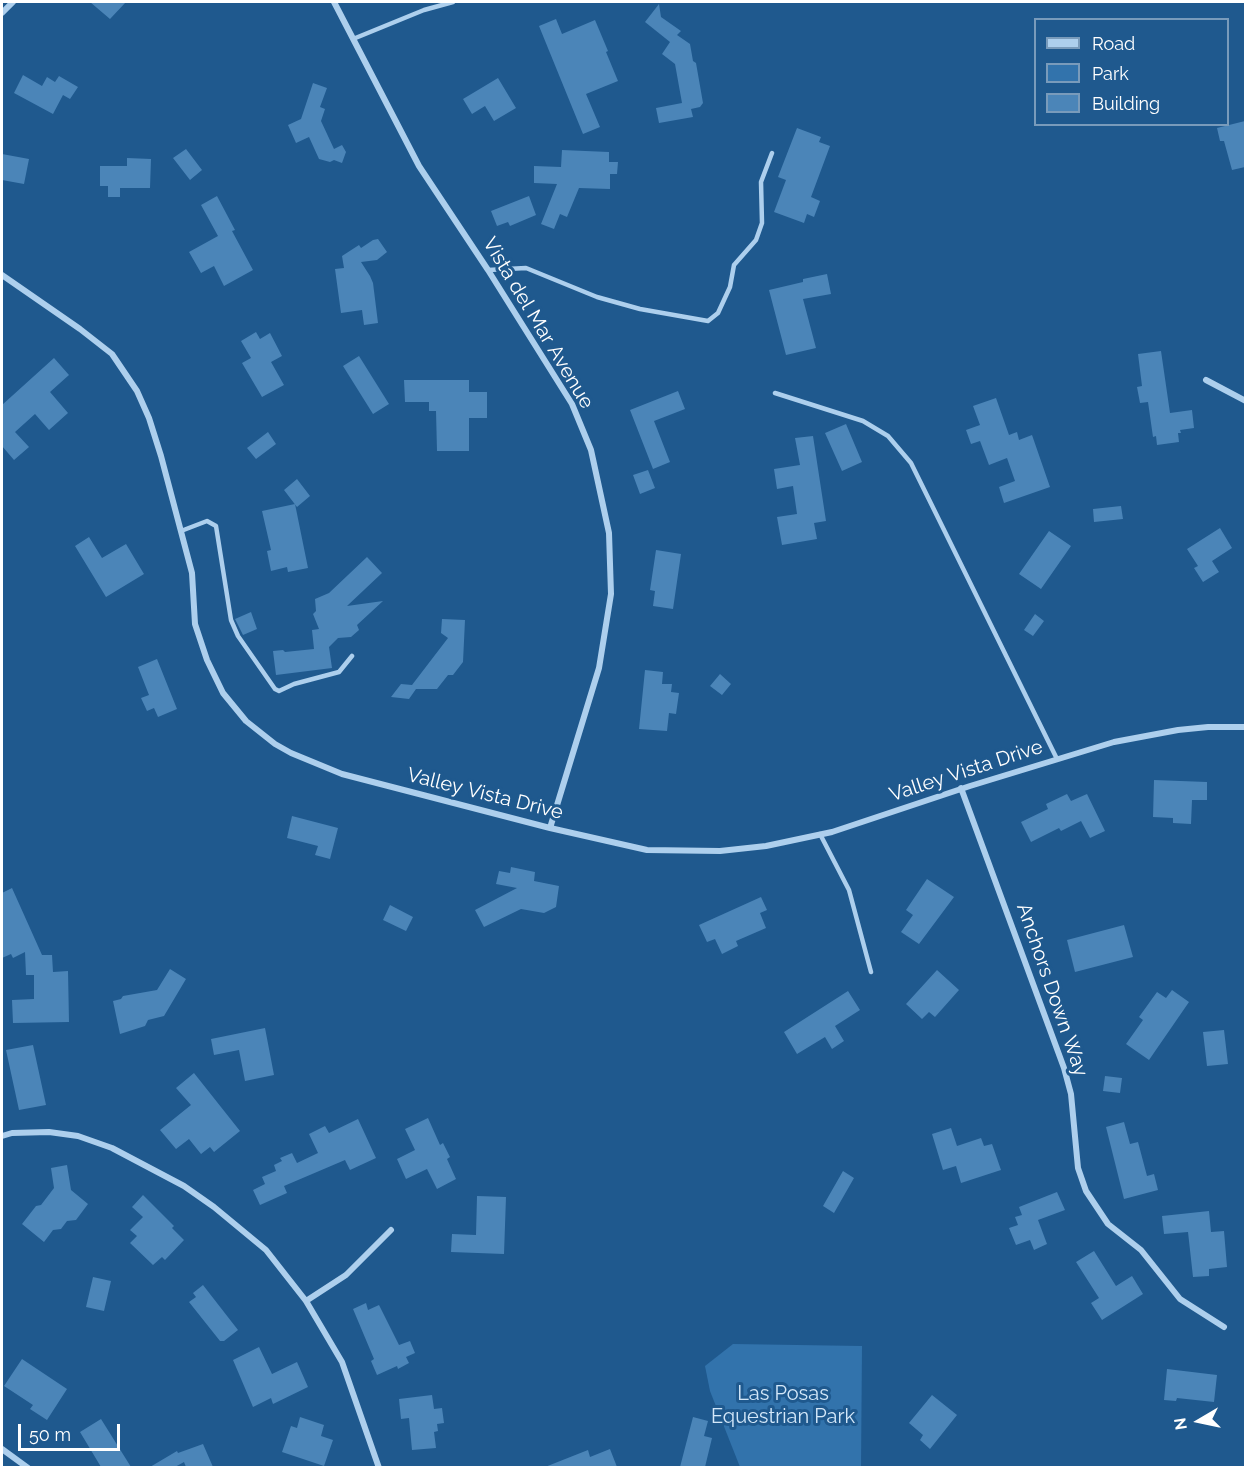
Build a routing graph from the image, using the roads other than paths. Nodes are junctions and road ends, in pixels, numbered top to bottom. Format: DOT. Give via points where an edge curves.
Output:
graph roads {
  1 [pos="13,2"];
  2 [pos="334,2"];
  3 [pos="453,2"];
  4 [pos="2,13"];
  5 [pos="353,39"];
  6 [pos="772,153"];
  7 [pos="488,270"];
  8 [pos="2,274"];
  9 [pos="1206,380"];
  10 [pos="775,393"];
  11 [pos="1245,401"];
  12 [pos="180,531"];
  13 [pos="352,656"];
  14 [pos="1245,726"];
  15 [pos="1056,759"];
  16 [pos="961,789"];
  17 [pos="550,828"];
  18 [pos="820,834"];
  19 [pos="871,972"];
  20 [pos="2,1136"];
  21 [pos="391,1230"];
  22 [pos="306,1301"];
  23 [pos="1224,1327"];
  24 [pos="2,1449"];
  25 [pos="28,1467"];
  26 [pos="380,1467"];
  1 -- 4 [label="street"];
  2 -- 5 [label="street, Vista del Mar Avenue"];
  3 -- 5 [label="lane"];
  5 -- 7 [label="street, Vista del Mar Avenue" via="419,166"];
  6 -- 7 [label="lane" via="761,182 762,223 756,240 734,265 730,287 718,313 708,321 597,297 526,268"];
  7 -- 17 [label="street, Vista del Mar Avenue" via="572,404 591,450 609,533 611,594 599,668"];
  8 -- 12 [label="street, Valley Vista Drive" via="112,354 126,373 149,418"];
  9 -- 11 [label="street"];
  10 -- 15 [label="lane" via="863,421 888,436 911,463"];
  12 -- 13 [label="lane" via="207,521 216,526 231,620 275,689 339,672"];
  12 -- 17 [label="street, Valley Vista Drive" via="192,573 195,624 207,660 234,708 260,734 291,753 342,774"];
  14 -- 15 [label="street, Valley Vista Drive" via="1208,726 1147,735"];
  15 -- 16 [label="street, Valley Vista Drive"];
  16 -- 18 [label="street, Valley Vista Drive"];
  16 -- 23 [label="street, Anchors Down Way" via="1064,1068 1071,1094 1078,1168 1086,1191 1108,1224 1141,1250 1180,1299"];
  17 -- 18 [label="street, Valley Vista Drive" via="646,850 680,851 742,849"];
  18 -- 19 [label="lane" via="849,890"];
  20 -- 22 [label="street" via="50,1131 78,1136 156,1170 214,1207 266,1250"];
  21 -- 22 [label="street" via="346,1275"];
  22 -- 26 [label="street" via="342,1362"];
  24 -- 25 [label="street"];
}
